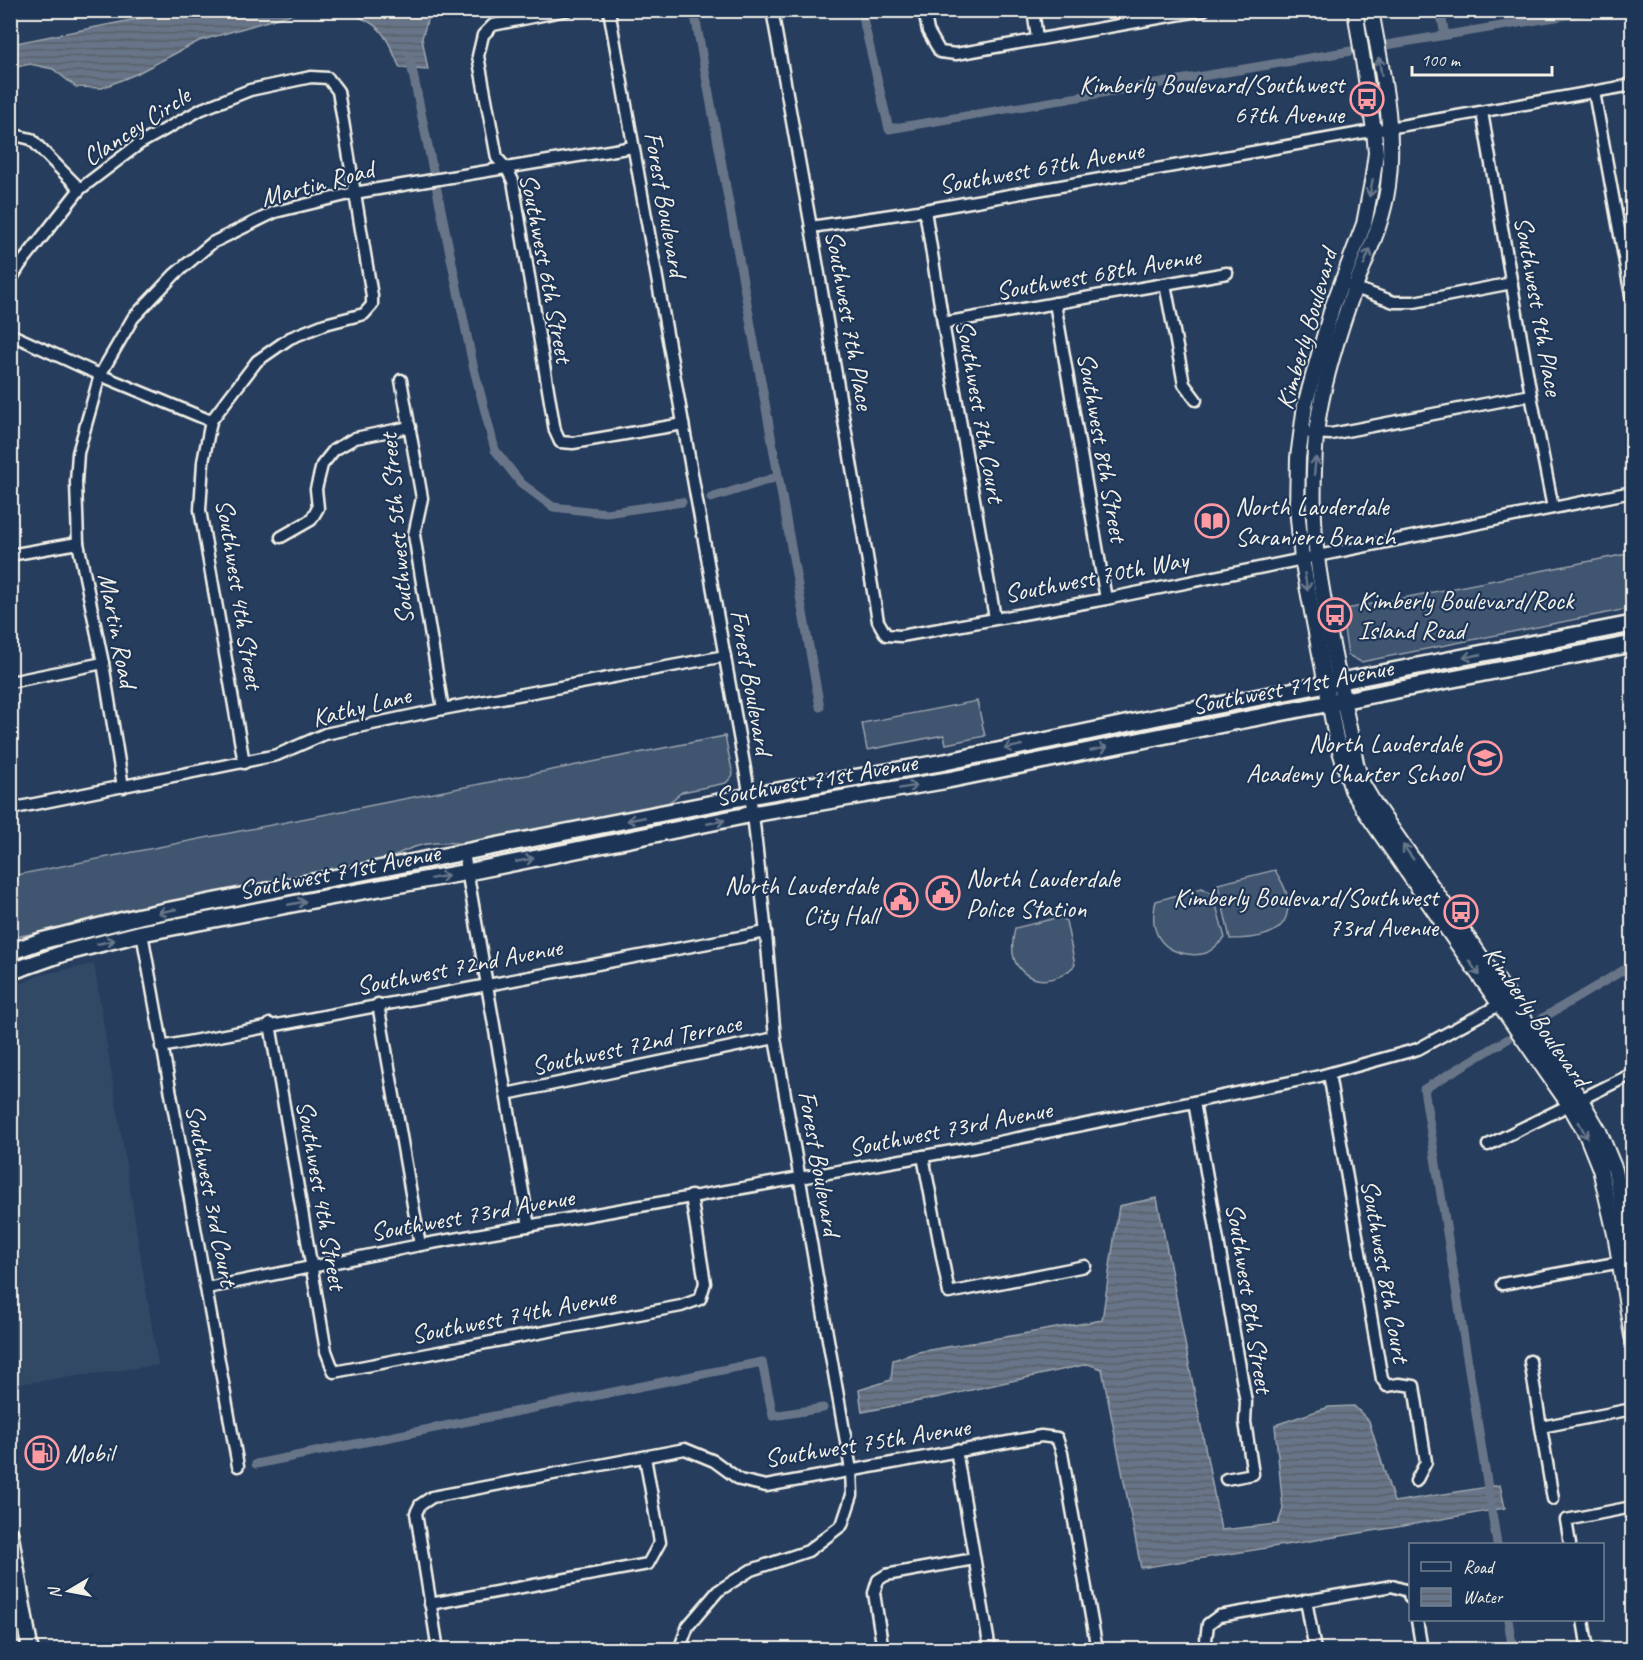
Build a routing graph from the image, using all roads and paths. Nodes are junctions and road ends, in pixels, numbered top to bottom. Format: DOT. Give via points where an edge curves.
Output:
graph roads {
  1 [pos="567,10"];
  2 [pos="609,10"];
  3 [pos="772,10"];
  4 [pos="924,10"];
  5 [pos="1033,10"];
  6 [pos="1204,10"];
  7 [pos="1355,10"];
  8 [pos="1371,10"];
  9 [pos="1140,16"];
  10 [pos="1037,38"];
  11 [pos="1632,85"];
  12 [pos="1594,92"];
  13 [pos="1482,112"];
  14 [pos="1390,127"];
  15 [pos="1374,130"];
  16 [pos="10,137"];
  17 [pos="633,147"];
  18 [pos="507,169"];
  19 [pos="80,189"];
  20 [pos="354,193"];
  21 [pos="925,210"];
  22 [pos="811,227"];
  23 [pos="1227,273"];
  24 [pos="10,281"];
  25 [pos="1342,282"];
  26 [pos="1512,283"];
  27 [pos="1166,284"];
  28 [pos="1355,289"];
  29 [pos="1632,301"];
  30 [pos="1056,303"];
  31 [pos="943,323"];
  32 [pos="10,334"];
  33 [pos="100,375"];
  34 [pos="401,380"];
  35 [pos="1531,394"];
  36 [pos="1196,400"];
  37 [pos="211,421"];
  38 [pos="683,424"];
  39 [pos="410,427"];
  40 [pos="1301,433"];
  41 [pos="1316,433"];
  42 [pos="1632,492"];
  43 [pos="1553,508"];
  44 [pos="281,537"];
  45 [pos="78,543"];
  46 [pos="10,555"];
  47 [pos="1317,556"];
  48 [pos="1302,559"];
  49 [pos="1106,598"];
  50 [pos="995,618"];
  51 [pos="1632,624"];
  52 [pos="886,635"];
  53 [pos="1632,644"];
  54 [pos="725,656"];
  55 [pos="103,663"];
  56 [pos="10,682"];
  57 [pos="1333,684"];
  58 [pos="1336,703"];
  59 [pos="443,709"];
  60 [pos="244,763"];
  61 [pos="123,787"];
  62 [pos="749,796"];
  63 [pos="10,809"];
  64 [pos="753,814"];
  65 [pos="464,854"];
  66 [pos="468,872"];
  67 [pos="90,928"];
  68 [pos="766,932"];
  69 [pos="142,933"];
  70 [pos="41,941"];
  71 [pos="10,945"];
  72 [pos="73,951"];
  73 [pos="10,952"];
  74 [pos="10,972"];
  75 [pos="487,984"];
  76 [pos="1505,1001"];
  77 [pos="378,1004"];
  78 [pos="270,1024"];
  79 [pos="774,1038"];
  80 [pos="161,1047"];
  81 [pos="1329,1074"];
  82 [pos="1632,1074"];
  83 [pos="506,1094"];
  84 [pos="1194,1102"];
  85 [pos="1576,1103"];
  86 [pos="1488,1145"];
  87 [pos="923,1156"];
  88 [pos="800,1179"];
  89 [pos="691,1196"];
  90 [pos="529,1226"];
  91 [pos="420,1245"];
  92 [pos="1632,1252"];
  93 [pos="1626,1261"];
  94 [pos="1085,1266"];
  95 [pos="312,1267"];
  96 [pos="1502,1284"];
  97 [pos="207,1288"];
  98 [pos="1632,1331"];
  99 [pos="1530,1361"];
  100 [pos="334,1372"];
  101 [pos="1632,1409"];
  102 [pos="1541,1427"];
  103 [pos="956,1450"];
  104 [pos="645,1457"];
  105 [pos="238,1466"];
  106 [pos="851,1470"];
  107 [pos="1226,1479"];
  108 [pos="1416,1481"];
  109 [pos="1553,1499"];
  110 [pos="1632,1507"];
  111 [pos="10,1534"];
  112 [pos="1570,1543"];
  113 [pos="974,1559"];
  114 [pos="1409,1595"];
  115 [pos="1306,1600"];
  116 [pos="430,1604"];
  117 [pos="1417,1621"];
  118 [pos="1583,1621"];
  119 [pos="30,1650"];
  120 [pos="438,1650"];
  121 [pos="679,1650"];
  122 [pos="883,1650"];
  123 [pos="990,1650"];
  124 [pos="1097,1650"];
  125 [pos="1207,1650"];
  126 [pos="1315,1650"];
  127 [pos="1422,1650"];
  128 [pos="1588,1650"];
  1 -- 18 [label="street, Southwest 6th Street" via="493,25 483,35 478,56 497,158"];
  2 -- 17 [label="street, Forest Boulevard"];
  3 -- 22 [label="street, Southwest 7th Place"];
  4 -- 10 [label="street" via="928,31 940,52 956,54"];
  5 -- 10 [label="street"];
  6 -- 9 [label="street"];
  7 -- 15 [label="street, Kimberly Boulevard"];
  14 -- 8 [label="street, Kimberly Boulevard, one-way"];
  9 -- 10 [label="street"];
  11 -- 12 [label="street, Southwest 67th Avenue"];
  12 -- 13 [label="street, Southwest 67th Avenue"];
  12 -- 29 [label="street"];
  13 -- 14 [label="street, Southwest 67th Avenue"];
  13 -- 26 [label="street, Southwest 9th Place"];
  14 -- 15 [label="street, Southwest 67th Avenue"];
  28 -- 14 [label="street, Kimberly Boulevard, one-way" via="1377,235 1388,188"];
  15 -- 21 [label="street, Southwest 67th Avenue"];
  15 -- 25 [label="street, Kimberly Boulevard, one-way" via="1376,153 1364,224"];
  16 -- 19 [label="street" via="31,139"];
  17 -- 18 [label="street, Martin Road"];
  17 -- 38 [label="street, Forest Boulevard"];
  18 -- 20 [label="street, Martin Road"];
  18 -- 38 [label="street, Southwest 6th Street" via="513,181 560,442"];
  19 -- 20 [label="street, Clancey Circle" via="139,144 202,109 250,90 311,77 328,78 338,91"];
  19 -- 24 [label="street, Clancey Circle"];
  20 -- 33 [label="street, Martin Road" via="275,212 212,243 133,318"];
  20 -- 37 [label="street, Southwest 4th Street" via="372,305 364,314 290,338 257,361"];
  21 -- 22 [label="street, Southwest 67th Avenue"];
  21 -- 31 [label="street, Southwest 7th Court"];
  22 -- 52 [label="street, Southwest 7th Place" via="878,621"];
  23 -- 27 [label="street, Southwest 68th Avenue"];
  25 -- 28 [label="street"];
  25 -- 40 [label="street, Kimberly Boulevard" via="1318,356"];
  26 -- 28 [label="street" via="1414,302 1394,302"];
  26 -- 35 [label="street, Southwest 9th Place"];
  27 -- 30 [label="street, Southwest 68th Avenue"];
  27 -- 36 [label="street" via="1184,384"];
  28 -- 41 [label="street, Kimberly Boulevard" via="1332,360"];
  30 -- 31 [label="street, Southwest 68th Avenue"];
  30 -- 49 [label="street, Southwest 8th Street"];
  31 -- 50 [label="street, Southwest 7th Court"];
  32 -- 33 [label="street"];
  33 -- 37 [label="street"];
  33 -- 45 [label="street, Martin Road" via="78,453"];
  34 -- 39 [label="street, Southwest 5th Street"];
  35 -- 41 [label="street" via="1331,434"];
  35 -- 43 [label="street, Southwest 9th Place"];
  37 -- 60 [label="street, Southwest 4th Street" via="200,510"];
  38 -- 54 [label="street, Forest Boulevard"];
  39 -- 44 [label="street" via="355,438 334,450 322,465 316,489 318,508 311,520"];
  39 -- 59 [label="street, Southwest 5th Street" via="422,498 414,535"];
  40 -- 41 [label="street"];
  40 -- 48 [label="street, Kimberly Boulevard" via="1297,508"];
  47 -- 41 [label="street, Kimberly Boulevard, one-way" via="1313,472"];
  42 -- 43 [label="street, Southwest 70th Way"];
  43 -- 47 [label="street, Southwest 70th Way"];
  45 -- 46 [label="street"];
  45 -- 55 [label="street, Martin Road"];
  47 -- 48 [label="street, Southwest 70th Way"];
  47 -- 57 [label="street, Kimberly Boulevard"];
  48 -- 49 [label="street, Southwest 70th Way"];
  48 -- 57 [label="street, Kimberly Boulevard, one-way"];
  49 -- 50 [label="street, Southwest 70th Way"];
  50 -- 52 [label="street, Southwest 70th Way" via="901,636"];
  51 -- 57 [label="main road, Southwest 71st Avenue, one-way"];
  53 -- 58 [label="main road, Southwest 71st Avenue"];
  54 -- 59 [label="street, Kathy Lane"];
  54 -- 62 [label="street, Forest Boulevard"];
  55 -- 56 [label="street"];
  55 -- 61 [label="street, Martin Road"];
  57 -- 58 [label="street, Kimberly Boulevard"];
  57 -- 62 [label="main road, Southwest 71st Avenue, one-way" via="945,762"];
  64 -- 58 [label="main road, Southwest 71st Avenue, one-way" via="948,780"];
  58 -- 76 [label="street, Kimberly Boulevard" via="1336,738 1352,790 1392,853"];
  59 -- 60 [label="street, Kathy Lane" via="325,734 277,755"];
  60 -- 61 [label="street, Kathy Lane"];
  61 -- 63 [label="street, Kathy Lane"];
  62 -- 64 [label="street, Forest Boulevard"];
  62 -- 65 [label="main road, Southwest 71st Avenue, one-way"];
  66 -- 64 [label="main road, Southwest 71st Avenue, one-way"];
  64 -- 68 [label="street, Forest Boulevard"];
  65 -- 66 [label="street"];
  65 -- 67 [label="main road, Southwest 71st Avenue, one-way"];
  69 -- 66 [label="main road, Southwest 71st Avenue, one-way"];
  66 -- 75 [label="street"];
  67 -- 70 [label="main road, Southwest 71st Avenue"];
  67 -- 72 [label="main road" via="78,936"];
  68 -- 75 [label="street, Southwest 72nd Avenue"];
  68 -- 79 [label="street, Forest Boulevard"];
  72 -- 69 [label="main road, Southwest 71st Avenue, one-way"];
  69 -- 80 [label="street, Southwest 3rd Court"];
  70 -- 71 [label="main road"];
  70 -- 73 [label="main road, Southwest 71st Avenue"];
  72 -- 74 [label="main road, Southwest 71st Avenue"];
  75 -- 77 [label="street, Southwest 72nd Avenue"];
  75 -- 83 [label="street"];
  76 -- 81 [label="street, Southwest 73rd Avenue" via="1418,1048"];
  76 -- 85 [label="street, Kimberly Boulevard"];
  77 -- 78 [label="street, Southwest 72nd Avenue"];
  77 -- 91 [label="street"];
  78 -- 80 [label="street, Southwest 72nd Avenue"];
  78 -- 95 [label="street, Southwest 4th Street"];
  79 -- 83 [label="street, Southwest 72nd Terrace"];
  79 -- 88 [label="street, Forest Boulevard"];
  80 -- 97 [label="street, Southwest 3rd Court"];
  81 -- 84 [label="street, Southwest 73rd Avenue"];
  81 -- 108 [label="street, Southwest 8th Court" via="1382,1379 1387,1386 1414,1386 1426,1462"];
  82 -- 85 [label="street"];
  83 -- 90 [label="street"];
  84 -- 87 [label="street, Southwest 73rd Avenue"];
  84 -- 107 [label="street, Southwest 8th Street" via="1246,1402 1253,1474"];
  85 -- 86 [label="street"];
  85 -- 92 [label="street, Kimberly Boulevard" via="1599,1131 1615,1170"];
  85 -- 93 [label="street, Kimberly Boulevard, one-way" via="1600,1168"];
  87 -- 88 [label="street, Southwest 73rd Avenue"];
  87 -- 94 [label="street" via="949,1293"];
  88 -- 89 [label="street, Southwest 73rd Avenue"];
  88 -- 106 [label="street, Forest Boulevard"];
  89 -- 90 [label="street, Southwest 73rd Avenue"];
  89 -- 100 [label="street, Southwest 74th Avenue" via="705,1283 700,1299 681,1306"];
  90 -- 91 [label="street, Southwest 73rd Avenue"];
  91 -- 95 [label="street, Southwest 73rd Avenue"];
  93 -- 96 [label="street"];
  93 -- 98 [label="street, Kimberly Boulevard"];
  95 -- 97 [label="street, Southwest 73rd Avenue"];
  95 -- 100 [label="street, Southwest 4th Street" via="326,1351"];
  97 -- 105 [label="street, Southwest 3rd Court"];
  99 -- 102 [label="street"];
  101 -- 102 [label="street"];
  102 -- 109 [label="street"];
  103 -- 106 [label="street, Southwest 75th Avenue"];
  103 -- 113 [label="street"];
  103 -- 124 [label="street, Southwest 75th Avenue" via="1041,1436 1057,1438"];
  104 -- 106 [label="street, Southwest 75th Avenue" via="686,1449 714,1461 740,1480 766,1486"];
  104 -- 116 [label="street, Southwest 75th Avenue" via="432,1497 420,1505 416,1513"];
  104 -- 116 [label="street" via="660,1542 648,1564"];
  106 -- 121 [label="street" via="852,1495 842,1525 808,1551 751,1570 718,1591 688,1626"];
  110 -- 112 [label="street" via="1566,1520"];
  111 -- 119 [label="main road"];
  113 -- 122 [label="street" via="886,1575 878,1580 874,1593"];
  113 -- 123 [label="street"];
  114 -- 115 [label="street" via="1392,1586"];
  115 -- 125 [label="street" via="1220,1616 1208,1624"];
  115 -- 126 [label="street"];
  116 -- 120 [label="street"];
  117 -- 127 [label="street"];
  118 -- 128 [label="street"];
}
